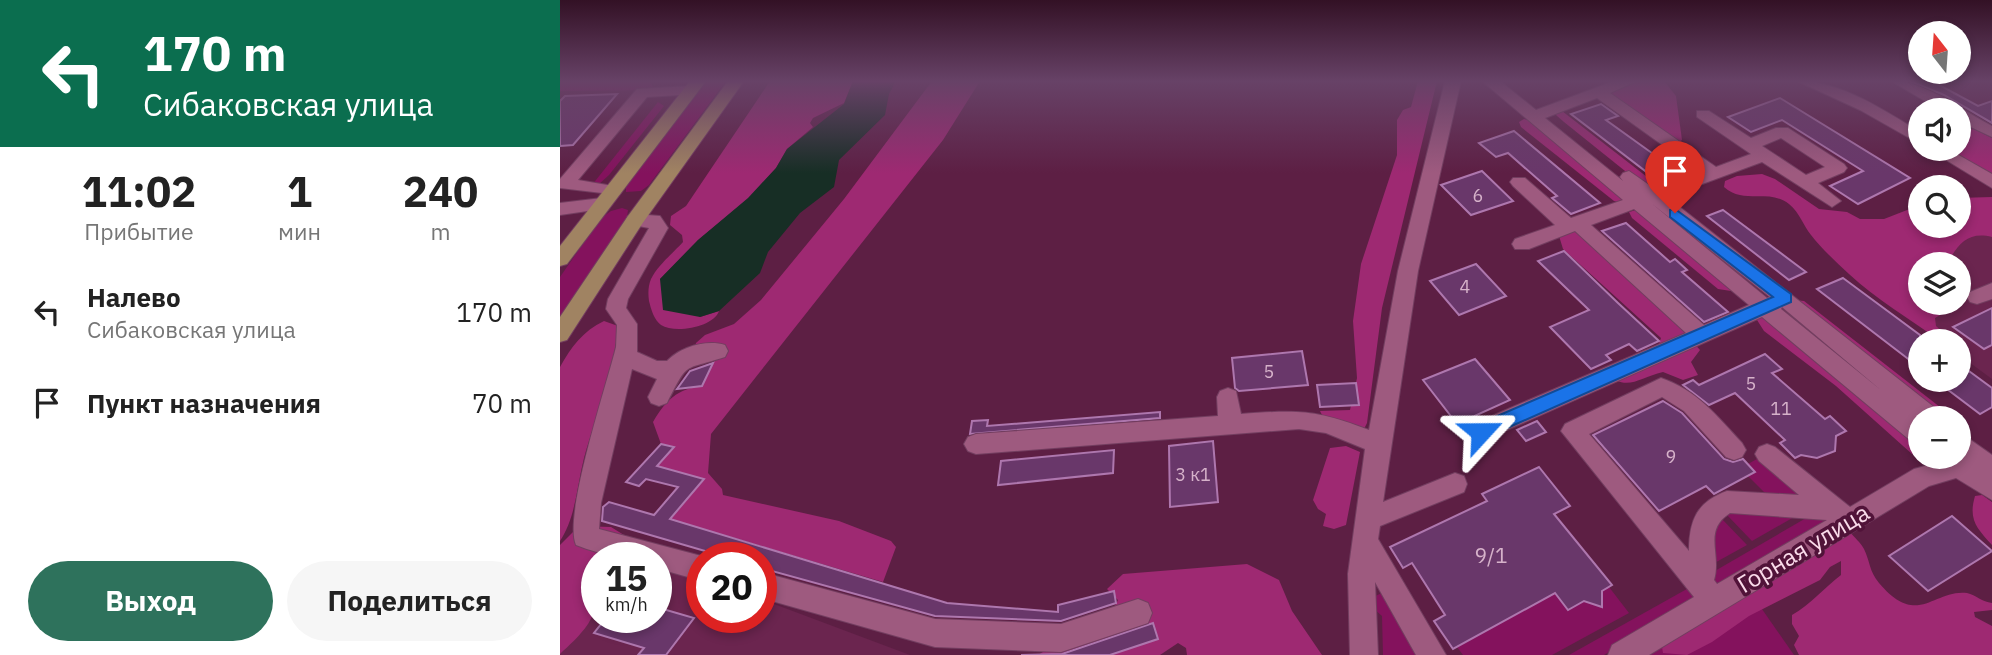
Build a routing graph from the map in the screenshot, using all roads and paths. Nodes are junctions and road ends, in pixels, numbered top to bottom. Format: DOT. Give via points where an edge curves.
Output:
graph roads {
  1 [pos="626,112"];
  2 [pos="674,112"];
  3 [pos="714,112"];
  4 [pos="1444,112"];
  5 [pos="1535,112"];
  6 [pos="1537,112"];
  7 [pos="1546,112"];
  8 [pos="1626,112"];
  9 [pos="1874,112"];
  10 [pos="1539,114"];
  11 [pos="1703,114"];
  12 [pos="1971,122"];
  13 [pos="1908,132"];
  14 [pos="1992,132"];
  15 [pos="1756,150"];
  16 [pos="1960,161"];
  17 [pos="1713,173"];
  18 [pos="1988,175"];
  19 [pos="1519,182"];
  20 [pos="1805,182"];
  21 [pos="607,197"];
  22 [pos="1645,200"];
  23 [pos="1832,201"];
  24 [pos="560,209"];
  25 [pos="635,220"];
  26 [pos="1573,225"];
  27 [pos="1522,244"];
  28 [pos="560,259"];
  29 [pos="1775,303"];
  30 [pos="560,334"];
  31 [pos="1703,336"];
  32 [pos="717,351"];
  33 [pos="625,356"];
  34 [pos="672,370"];
  35 [pos="659,397"];
  36 [pos="1228,397"];
  37 [pos="1915,406"];
  38 [pos="1230,424"];
  39 [pos="1908,424"];
  40 [pos="1481,432"];
  41 [pos="1372,441"];
  42 [pos="976,444"];
  43 [pos="1734,450"];
  44 [pos="1767,454"];
  45 [pos="1971,454"];
  46 [pos="1971,467"];
  47 [pos="1939,469"];
  48 [pos="1990,473"];
  49 [pos="1455,484"];
  50 [pos="1841,515"];
  51 [pos="1367,531"];
  52 [pos="686,564"];
  53 [pos="1702,576"];
  54 [pos="777,589"];
  55 [pos="1714,601"];
  56 [pos="1138,613"];
  57 [pos="1364,655"];
  58 [pos="1432,655"];
  59 [pos="1622,655"];
  1 -- 21 [label="street" via="565,184"];
  2 -- 21 [label="main road"];
  3 -- 25 [label="main road"];
  4 -- 41 [label="street"];
  5 -- 10 [label="street"];
  6 -- 10 [label="street"];
  7 -- 10 [label="street"];
  8 -- 17 [label="street"];
  9 -- 13 [label="street"];
  10 -- 22 [label="street"];
  11 -- 15 [label="street"];
  12 -- 14 [label="street"];
  15 -- 17 [label="street"];
  15 -- 20 [label="street"];
  15 -- 20 [label="street" via="1782,132 1838,169"];
  16 -- 18 [label="street"];
  17 -- 22 [label="street"];
  19 -- 26 [label="street"];
  20 -- 23 [label="street"];
  21 -- 24 [label="street"];
  21 -- 28 [label="main road"];
  22 -- 26 [label="street"];
  22 -- 29 [label="street"];
  25 -- 30 [label="main road"];
  25 -- 33 [label="street" via="653,220 659,228 618,299 616,309 626,324"];
  26 -- 27 [label="street"];
  26 -- 31 [label="street"];
  29 -- 31 [label="street"];
  29 -- 37 [label="street"];
  29 -- 39 [label="street"];
  31 -- 40 [label="street"];
  32 -- 34 [label="street" via="686,355"];
  33 -- 34 [label="street" via="655,370"];
  33 -- 52 [label="street" via="593,480 586,537"];
  34 -- 35 [label="street"];
  36 -- 38 [label="street"];
  38 -- 41 [label="street" via="1299,419 1328,424"];
  38 -- 42 [label="street"];
  41 -- 51 [label="street"];
  43 -- 55 [label="street" via="1685,400 1661,387 1573,431"];
  44 -- 50 [label="street"];
  45 -- 48 [label="street"];
  46 -- 48 [label="street"];
  47 -- 50 [label="street, Горная улица"];
  49 -- 51 [label="street"];
  50 -- 53 [label="street" via="1727,502 1714,507 1702,531"];
  50 -- 55 [label="street, Горная улица"];
  51 -- 57 [label="street" via="1361,574"];
  51 -- 58 [label="street"];
  54 -- 56 [label="street" via="935,633 1061,638"];
  55 -- 59 [label="street, Горная улица"];
}
